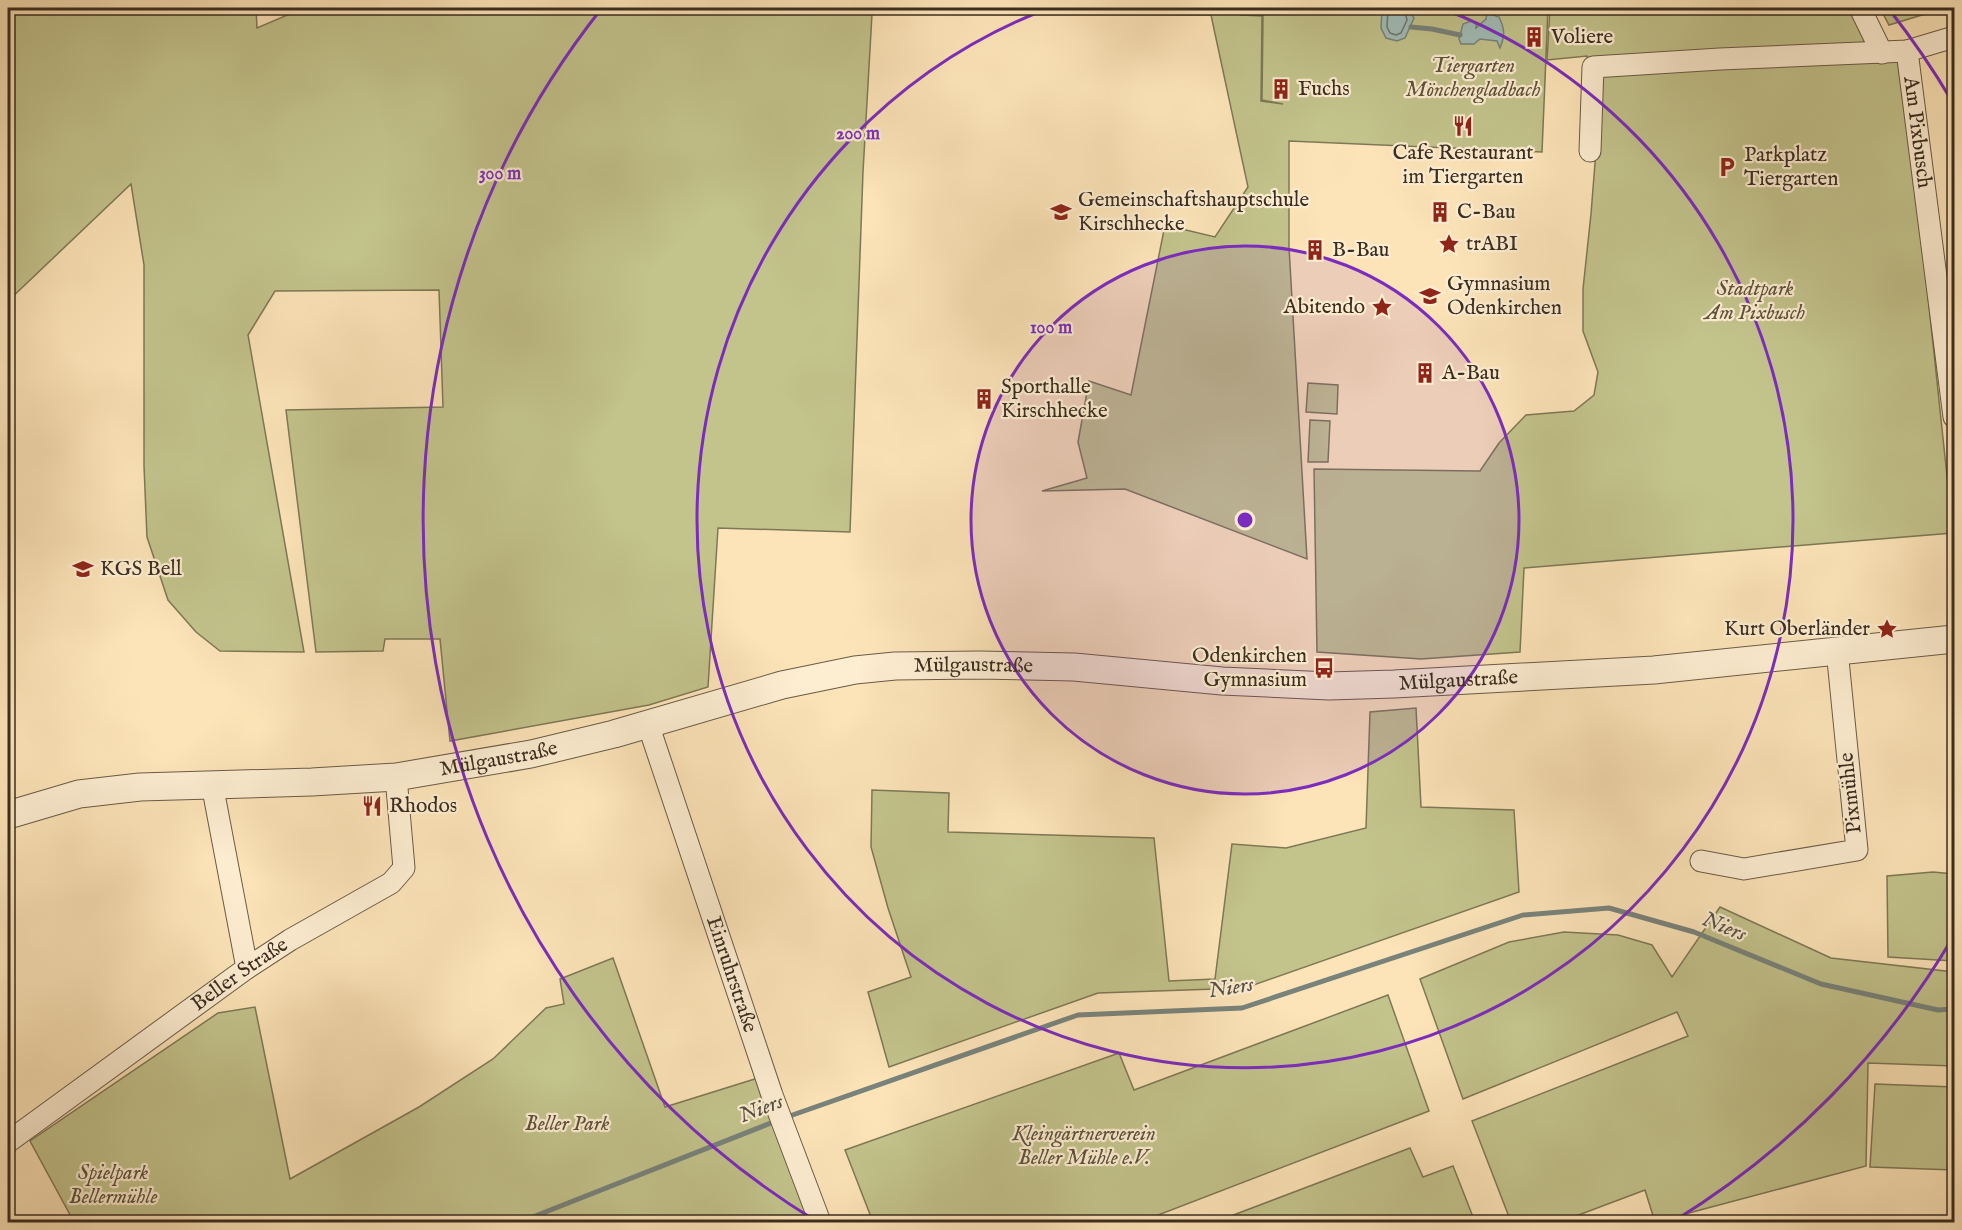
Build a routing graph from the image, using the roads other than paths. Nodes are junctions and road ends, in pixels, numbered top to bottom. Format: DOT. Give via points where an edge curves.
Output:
graph roads {
  1 [pos="1860,8"];
  2 [pos="1954,37"];
  3 [pos="1907,51"];
  4 [pos="1882,53"];
  5 [pos="1590,151"];
  6 [pos="1954,417"];
  7 [pos="1954,639"];
  8 [pos="1837,650"];
  9 [pos="648,724"];
  10 [pos="396,777"];
  11 [pos="212,784"];
  12 [pos="8,815"];
  13 [pos="1701,861"];
  14 [pos="247,968"];
  15 [pos="8,1142"];
  16 [pos="820,1222"];
  1 -- 4 [label="street, Am Pixbusch"];
  2 -- 3 [label="street"];
  3 -- 4 [label="street, Am Pixbusch"];
  3 -- 6 [label="street, Am Pixbusch"];
  4 -- 5 [label="street, Am Pixbusch" via="1593,67"];
  7 -- 8 [label="street, Mülgaustraße"];
  8 -- 9 [label="street, Mülgaustraße" via="1545,678 1340,685 1213,681 1074,667 895,666 782,685"];
  8 -- 13 [label="street, Pixmühle" via="1857,850 1744,869"];
  9 -- 10 [label="street, Mülgaustraße" via="531,754"];
  9 -- 16 [label="street, Einruhrstraße" via="775,1102"];
  10 -- 11 [label="street, Mülgaustraße"];
  10 -- 14 [label="street, Beller Straße" via="404,868 391,884"];
  11 -- 12 [label="street, Mülgaustraße" via="79,794"];
  11 -- 14 [label="street"];
  14 -- 15 [label="street, Beller Straße"];
}
